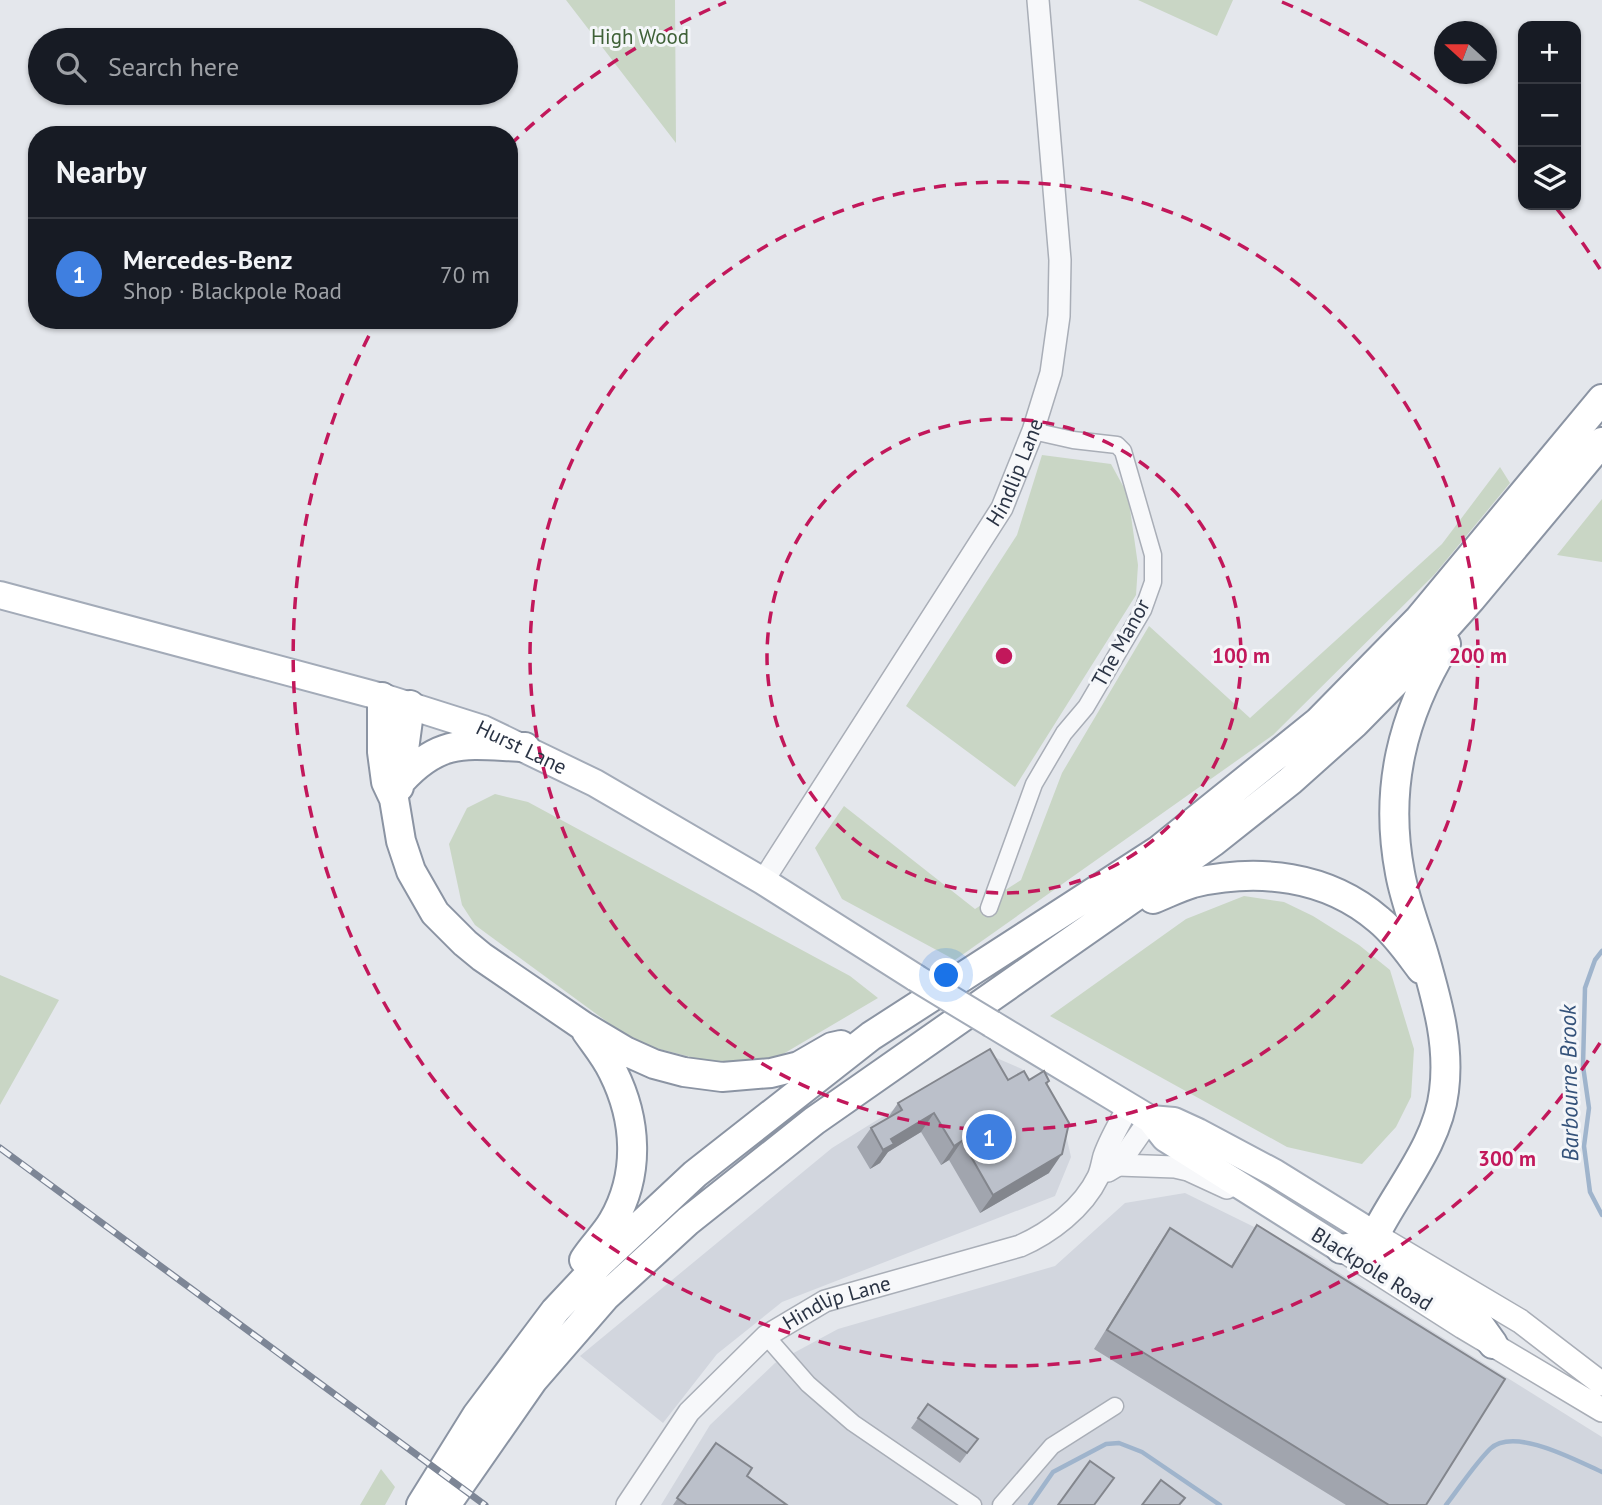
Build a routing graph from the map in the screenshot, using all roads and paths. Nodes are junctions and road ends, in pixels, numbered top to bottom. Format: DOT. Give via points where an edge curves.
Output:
graph roads {
  1 [pos="1038,0"];
  2 [pos="1602,399"];
  3 [pos="1033,431"];
  4 [pos="1602,442"];
  5 [pos="0,594"];
  6 [pos="1471,599"];
  7 [pos="382,696"];
  8 [pos="410,705"];
  9 [pos="524,747"];
  10 [pos="398,790"];
  11 [pos="763,881"];
  12 [pos="989,908"];
  13 [pos="1120,909"];
  14 [pos="1431,983"];
  15 [pos="992,1024"];
  16 [pos="583,1026"];
  17 [pos="871,1036"];
  18 [pos="1139,1113"];
  19 [pos="1118,1166"];
  20 [pos="1098,1177"];
  21 [pos="1250,1192"];
  22 [pos="1376,1235"];
  23 [pos="1341,1250"];
  24 [pos="555,1311"];
  25 [pos="766,1336"];
  26 [pos="1493,1344"];
  27 [pos="1602,1384"];
  28 [pos="1115,1406"];
  29 [pos="1602,1410"];
  30 [pos="421,1505"];
  31 [pos="446,1505"];
  32 [pos="627,1505"];
  33 [pos="973,1505"];
  34 [pos="1001,1505"];
  1 -- 3 [label="street, Hindlip Lane" via="1060,260 1051,373"];
  2 -- 17 [label="highway" via="1419,620 1318,722 1159,850"];
  3 -- 11 [label="street, Hindlip Lane" via="1002,508"];
  3 -- 12 [label="street, The Manor" via="1116,445 1123,451 1153,555 1153,582 1143,610 1105,675 1034,784"];
  4 -- 6 [label="highway"];
  5 -- 7 [label="main road, Hurst Lane"];
  6 -- 13 [label="highway" via="1355,723 1290,781"];
  6 -- 14 [label="highway" via="1420,692 1396,777 1400,875"];
  7 -- 8 [label="main road, Hurst Lane"];
  7 -- 10 [label="highway" via="386,782"];
  8 -- 9 [label="main road, Hurst Lane"];
  8 -- 10 [label="highway"];
  9 -- 10 [label="highway" via="463,744 436,751"];
  9 -- 11 [label="main road, Hurst Lane" via="596,783"];
  10 -- 16 [label="highway" via="401,841 411,871 435,913 482,957"];
  11 -- 15 [label="main road, Hurst Lane, bridge"];
  13 -- 14 [label="highway" via="1214,879 1269,875 1299,879 1348,898 1380,921"];
  13 -- 31 [label="highway" via="814,1121 688,1221 606,1297 533,1380"];
  14 -- 22 [label="highway" via="1446,1042 1444,1094 1425,1147"];
  15 -- 18 [label="main road, Blackpole Road"];
  16 -- 17 [label="highway" via="654,1064 722,1077 799,1066 832,1047"];
  16 -- 24 [label="highway" via="613,1072 631,1121 631,1169 612,1223"];
  17 -- 24 [label="highway" via="695,1174"];
  18 -- 19 [label="street, Hindlip Lane"];
  18 -- 20 [label="street, Hindlip Lane" via="1104,1154"];
  18 -- 21 [label="main road, Blackpole Road" via="1164,1138"];
  18 -- 22 [label="main road, Blackpole Road" via="1198,1132"];
  19 -- 20 [label="street, Hindlip Lane"];
  19 -- 21 [label="street" via="1175,1167 1229,1189"];
  20 -- 25 [label="street, Hindlip Lane" via="1060,1222 1035,1240 825,1301"];
  21 -- 23 [label="main road, Blackpole Road"];
  22 -- 23 [label="highway" via="1364,1245"];
  22 -- 26 [label="highway" via="1379,1253 1387,1261 1473,1316"];
  22 -- 27 [label="main road, Blackpole Road" via="1520,1321"];
  23 -- 26 [label="main road, Blackpole Road"];
  24 -- 30 [label="highway" via="477,1415"];
  25 -- 32 [label="street, Hindlip Lane" via="689,1412"];
  25 -- 33 [label="street" via="808,1384 853,1423"];
  26 -- 29 [label="main road, Blackpole Road"];
  28 -- 34 [label="street" via="1052,1446"];
}
